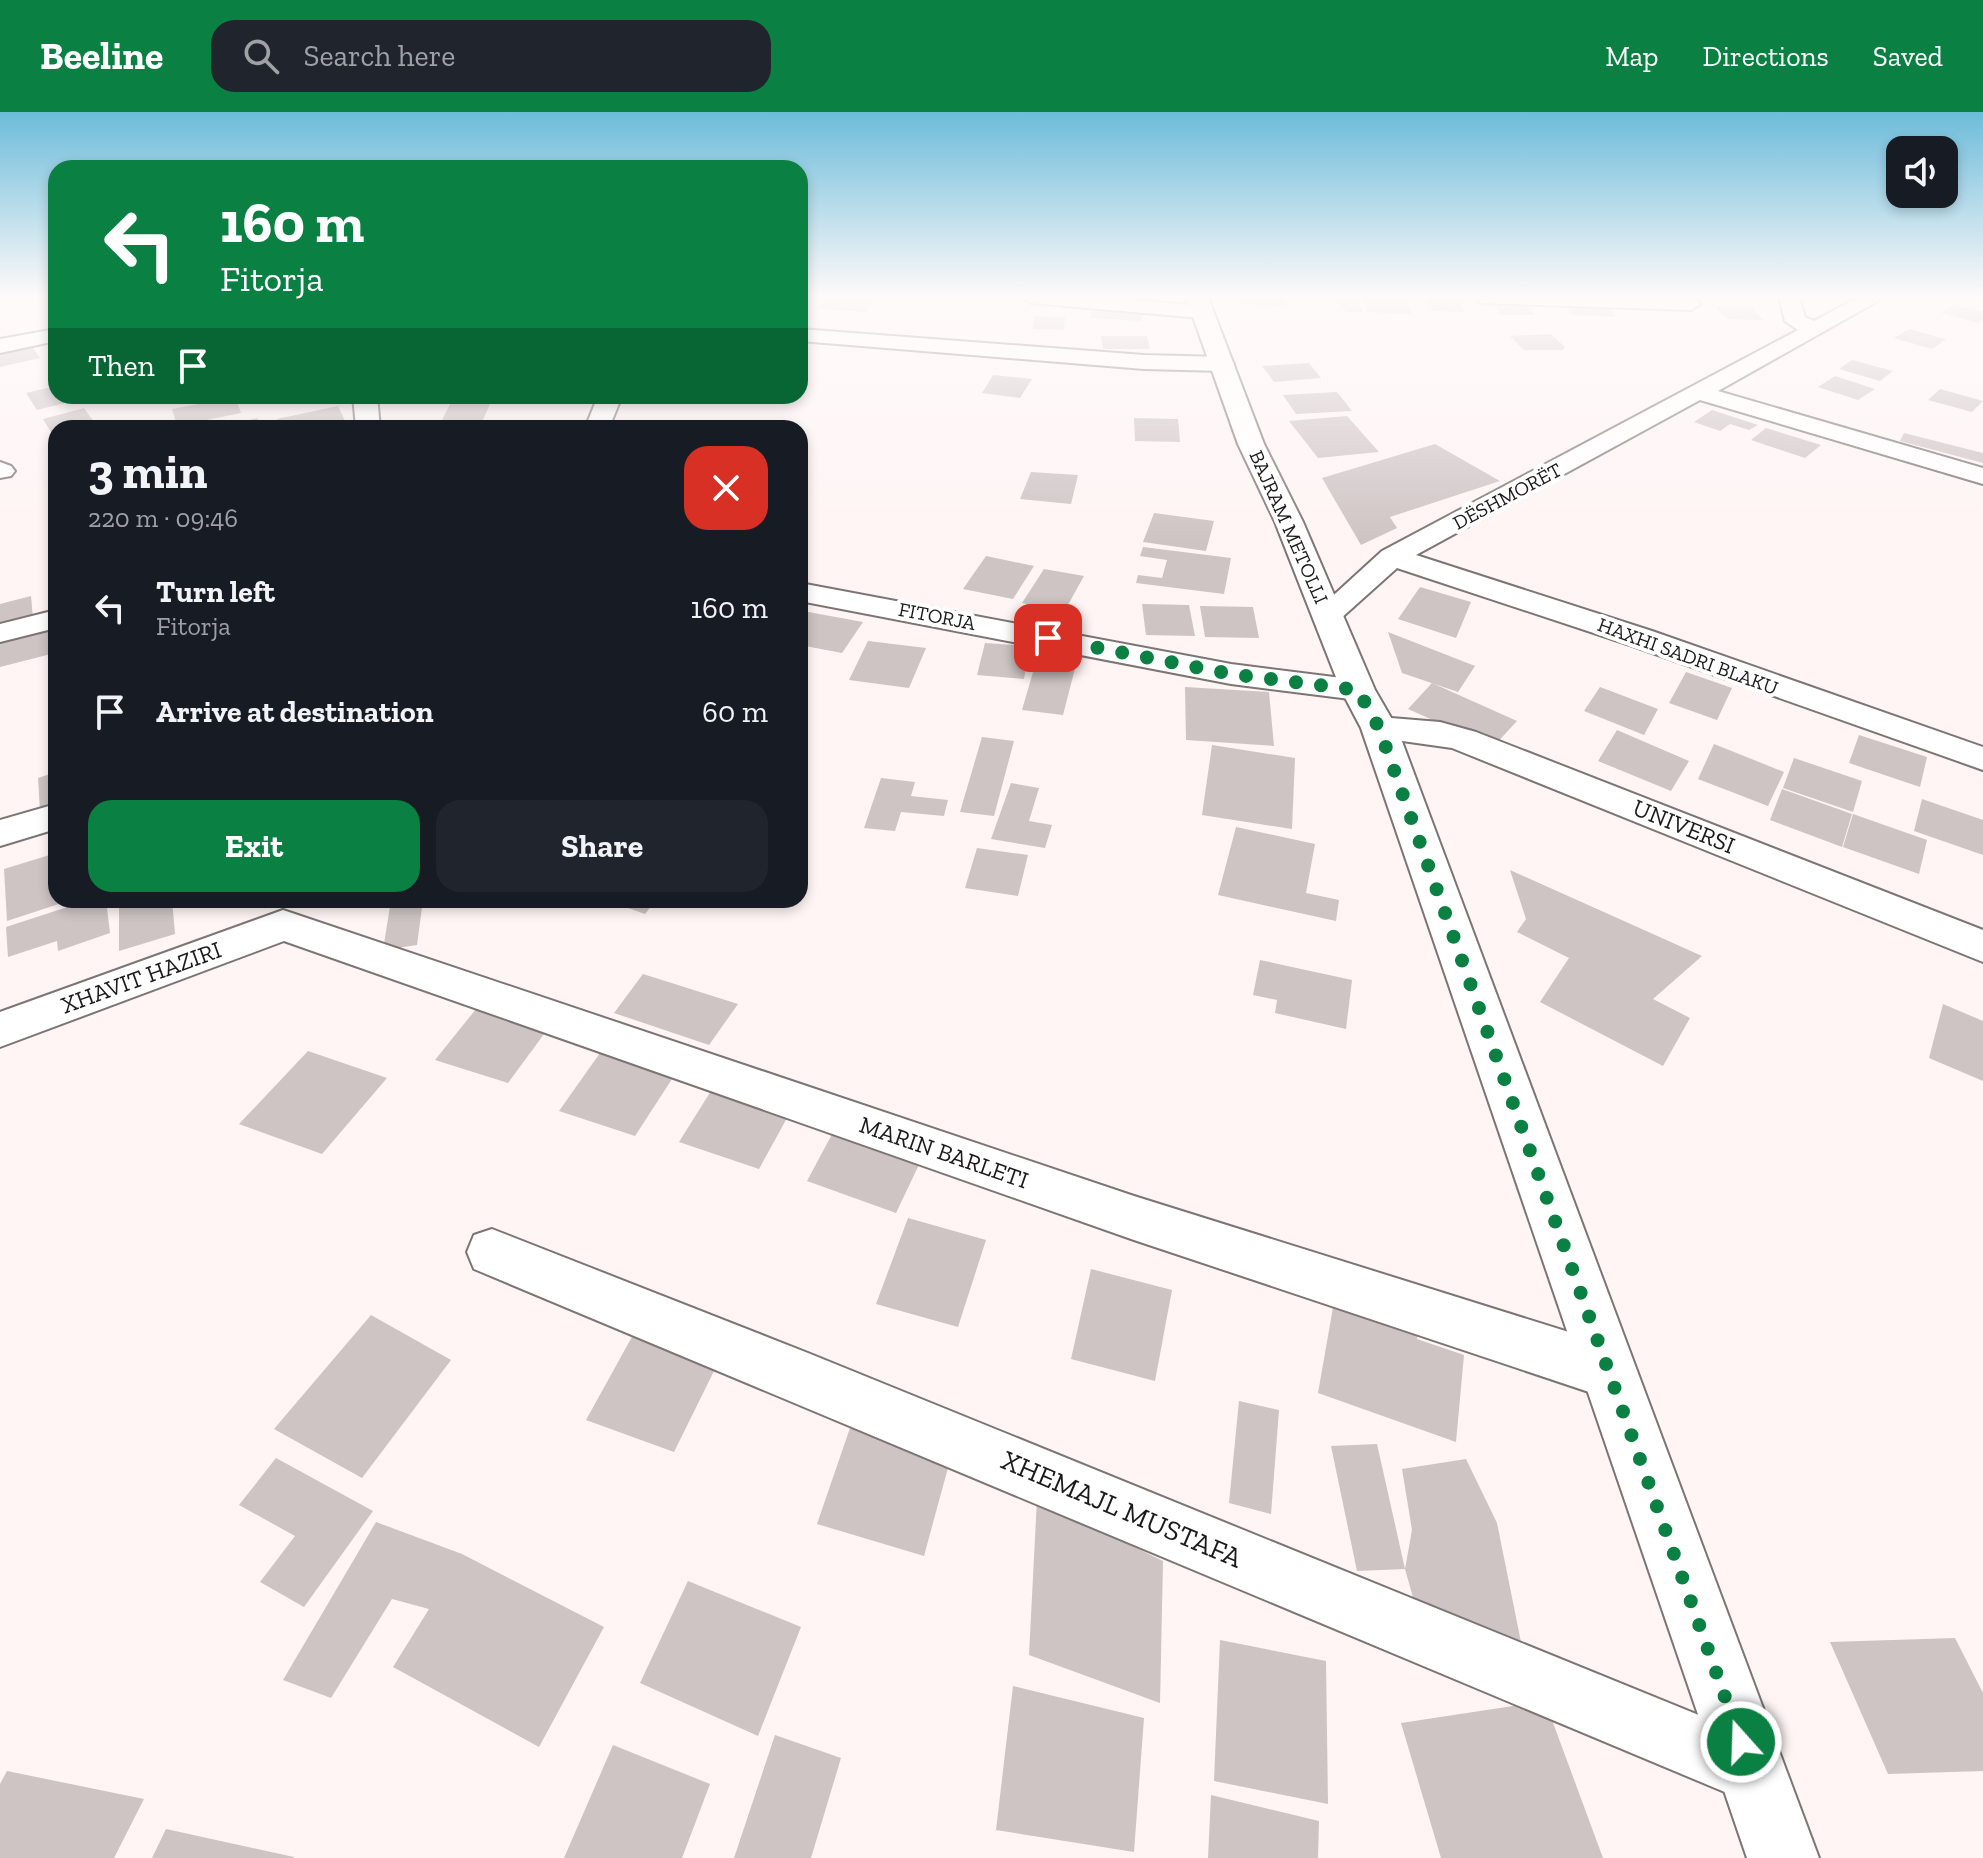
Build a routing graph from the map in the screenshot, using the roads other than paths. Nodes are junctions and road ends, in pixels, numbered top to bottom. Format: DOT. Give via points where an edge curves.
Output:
graph roads {
  1 [pos="1228,378"];
  2 [pos="1722,378"];
  3 [pos="1697,392"];
  4 [pos="1983,476"];
  5 [pos="1392,557"];
  6 [pos="808,594"];
  7 [pos="1328,614"];
  8 [pos="48,621"];
  9 [pos="0,633"];
  10 [pos="1368,709"];
  11 [pos="1983,759"];
  12 [pos="48,818"];
  13 [pos="0,833"];
  14 [pos="285,912"];
  15 [pos="1983,947"];
  16 [pos="0,1030"];
  17 [pos="492,1252"];
  18 [pos="1607,1371"];
  19 [pos="1751,1770"];
  20 [pos="1783,1858"];
  1 -- 7 [label="main road, BAJRAM METOLLI" via="1251,444"];
  2 -- 3 [label="street, DËSHMORËT"];
  3 -- 4 [label="street"];
  3 -- 5 [label="street, DËSHMORËT"];
  5 -- 7 [label="street, DËSHMORËT"];
  5 -- 11 [label="street, HAXHI SADRI BLAKU"];
  6 -- 10 [label="street, FITORJA" via="1231,674"];
  7 -- 10 [label="main road, BAJRAM METOLLI"];
  8 -- 9 [label="street"];
  10 -- 15 [label="street, UNIVERSI" via="1464,740"];
  10 -- 18 [label="main road"];
  12 -- 13 [label="street"];
  14 -- 16 [label="street, XHAVIT HAZIRI"];
  14 -- 18 [label="street, MARIN BARLETI" via="1134,1218"];
  17 -- 19 [label="street, XHEMAJL MUSTAFA"];
  18 -- 19 [label="main road"];
  19 -- 20 [label="main road"];
}
